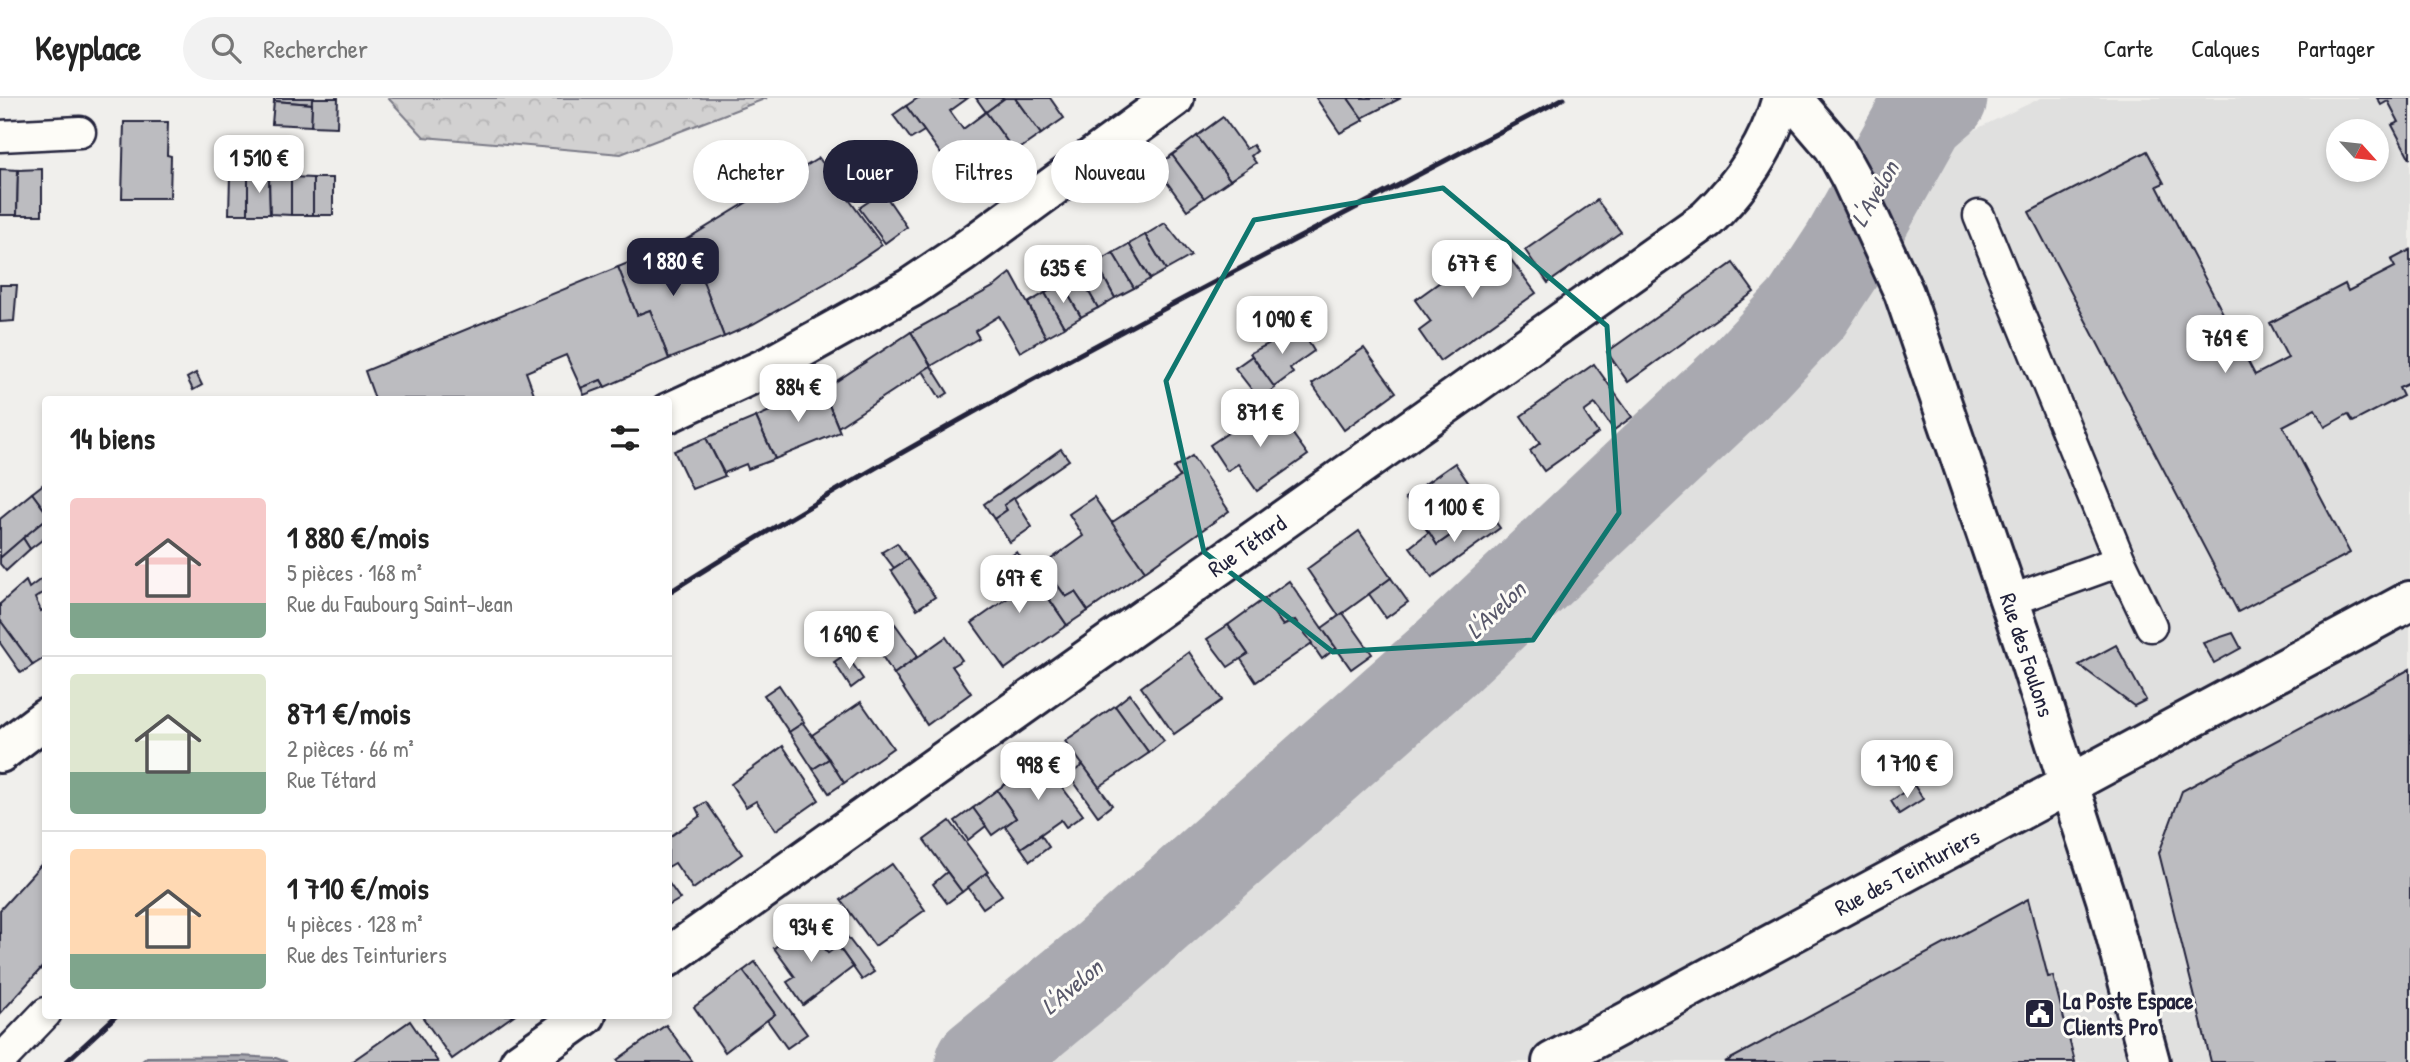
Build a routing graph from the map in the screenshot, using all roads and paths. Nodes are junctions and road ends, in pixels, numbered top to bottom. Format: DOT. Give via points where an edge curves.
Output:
graph roads {
  1 [pos="1174,98"];
  2 [pos="1782,98"];
  3 [pos="1792,98"];
  4 [pos="80,132"];
  5 [pos="0,136"];
  6 [pos="1979,216"];
  7 [pos="672,411"];
  8 [pos="2120,561"];
  9 [pos="2009,601"];
  10 [pos="2410,601"];
  11 [pos="2151,626"];
  12 [pos="42,699"];
  13 [pos="42,721"];
  14 [pos="0,722"];
  15 [pos="0,753"];
  16 [pos="2069,785"];
  17 [pos="672,954"];
  18 [pos="42,1017"];
  19 [pos="580,1019"];
  20 [pos="0,1061"];
  21 [pos="520,1062"];
  22 [pos="1552,1062"];
  23 [pos="2150,1062"];
  1 -- 7 [label="street" via="910,288 770,366"];
  2 -- 17 [label="street, Rue Tétard" via="1746,174 1707,219"];
  3 -- 9 [label="street, Rue des Foulons" via="1834,147 1887,254"];
  4 -- 5 [label="lane"];
  6 -- 8 [label="lane"];
  8 -- 9 [label="lane"];
  8 -- 11 [label="lane"];
  9 -- 16 [label="street, Rue des Foulons"];
  10 -- 16 [label="street, Rue des Teinturiers"];
  12 -- 14 [label="street"];
  13 -- 15 [label="street"];
  16 -- 22 [label="street, Rue des Teinturiers"];
  16 -- 23 [label="street, Rue des Foulons" via="2106,899"];
  18 -- 20 [label="lane"];
  19 -- 21 [label="street"];
}
